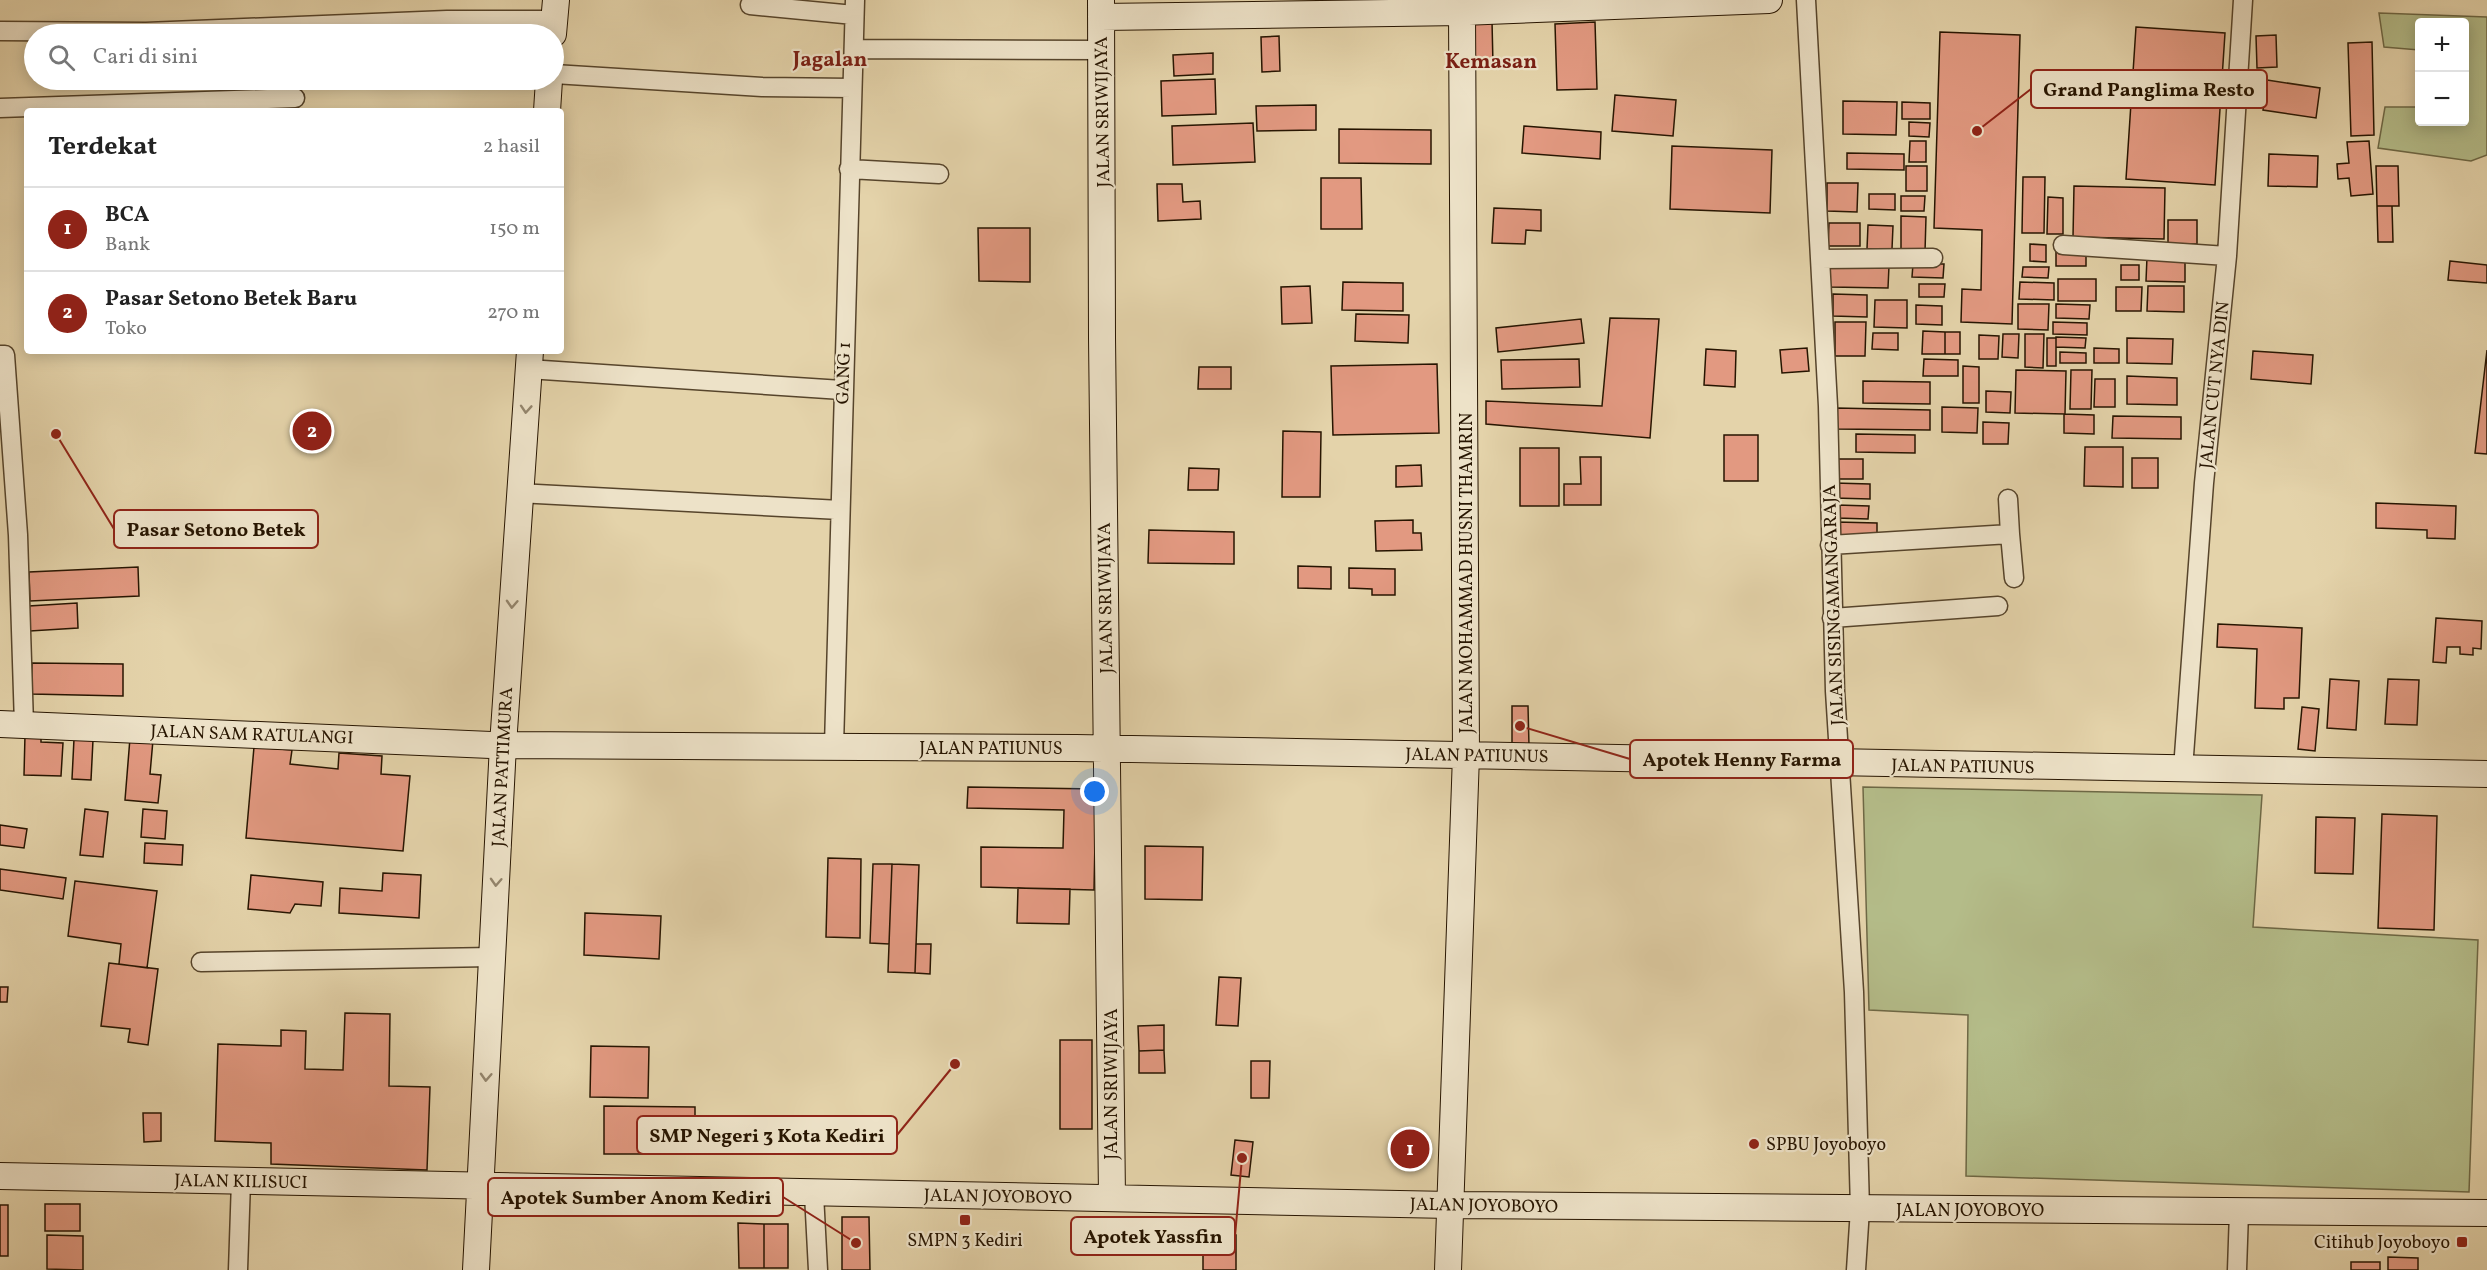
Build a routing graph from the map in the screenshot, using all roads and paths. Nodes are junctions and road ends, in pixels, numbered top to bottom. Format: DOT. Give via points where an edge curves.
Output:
graph roads {
  1 [pos="1769,0"];
  2 [pos="1806,0"];
  3 [pos="2243,0"];
  4 [pos="750,5"];
  5 [pos="854,7"];
  6 [pos="1101,8"];
  7 [pos="1462,12"];
  8 [pos="554,18"];
  9 [pos="354,24"];
  10 [pos="0,31"];
  11 [pos="24,31"];
  12 [pos="854,49"];
  13 [pos="1102,50"];
  14 [pos="564,75"];
  15 [pos="852,88"];
  16 [pos="548,90"];
  17 [pos="295,98"];
  18 [pos="0,108"];
  19 [pos="547,108"];
  20 [pos="849,169"];
  21 [pos="939,174"];
  22 [pos="2063,244"];
  23 [pos="2227,256"];
  24 [pos="1933,258"];
  25 [pos="1820,259"];
  26 [pos="0,355"];
  27 [pos="529,360"];
  28 [pos="842,390"];
  29 [pos="518,493"];
  30 [pos="2008,499"];
  31 [pos="840,510"];
  32 [pos="2010,534"];
  33 [pos="1830,545"];
  34 [pos="2014,578"];
  35 [pos="1998,606"];
  36 [pos="1832,618"];
  37 [pos="12,724"];
  38 [pos="503,745"];
  39 [pos="834,746"];
  40 [pos="1107,749"];
  41 [pos="1466,756"];
  42 [pos="1839,764"];
  43 [pos="2183,770"];
  44 [pos="2487,774"];
  45 [pos="492,957"];
  46 [pos="201,962"];
  47 [pos="0,1176"];
  48 [pos="241,1181"];
  49 [pos="481,1184"];
  50 [pos="814,1194"];
  51 [pos="1112,1197"];
  52 [pos="1451,1205"];
  53 [pos="1860,1209"];
  54 [pos="2240,1212"];
  55 [pos="2487,1213"];
  56 [pos="238,1270"];
  57 [pos="476,1270"];
  58 [pos="818,1270"];
  59 [pos="1448,1270"];
  60 [pos="1856,1270"];
  61 [pos="2237,1270"];
  1 -- 7 [label="street"];
  2 -- 25 [label="street, JALAN SISINGAMANGARAJA"];
  3 -- 23 [label="street, JALAN CUT NYA DIN"];
  4 -- 5 [label="street"];
  5 -- 12 [label="street, GANG 1"];
  6 -- 7 [label="street"];
  6 -- 13 [label="street, JALAN SRIWIJAYA"];
  7 -- 41 [label="street, JALAN MOHAMMAD HUSNI THAMRIN"];
  8 -- 9 [label="street"];
  10 -- 11 [label="street"];
  12 -- 13 [label="street"];
  12 -- 15 [label="street, GANG 1"];
  13 -- 40 [label="street, JALAN SRIWIJAYA"];
  14 -- 15 [label="street" via="762,87"];
  15 -- 20 [label="street, GANG 1"];
  16 -- 19 [label="street"];
  17 -- 18 [label="street"];
  20 -- 21 [label="street"];
  20 -- 28 [label="street, GANG 1"];
  22 -- 23 [label="street"];
  23 -- 43 [label="street, JALAN CUT NYA DIN" via="2204,483"];
  24 -- 25 [label="street"];
  25 -- 33 [label="street, JALAN SISINGAMANGARAJA"];
  26 -- 37 [label="street" via="5,355 18,535"];
  27 -- 28 [label="street"];
  27 -- 29 [label="street, JALAN PATTIMURA, one-way"];
  28 -- 31 [label="street, GANG 1"];
  29 -- 31 [label="street"];
  29 -- 38 [label="street, JALAN PATTIMURA, one-way"];
  30 -- 32 [label="street"];
  31 -- 39 [label="street, GANG 1"];
  32 -- 33 [label="street"];
  32 -- 34 [label="street"];
  33 -- 36 [label="street, JALAN SISINGAMANGARAJA"];
  35 -- 36 [label="street"];
  36 -- 42 [label="street, JALAN SISINGAMANGARAJA"];
  37 -- 38 [label="street, JALAN SAM RATULANGI"];
  38 -- 39 [label="street, JALAN PATIUNUS"];
  38 -- 45 [label="street, JALAN PATTIMURA, one-way"];
  39 -- 40 [label="street, JALAN PATIUNUS"];
  40 -- 41 [label="street, JALAN PATIUNUS"];
  40 -- 51 [label="street, JALAN SRIWIJAYA"];
  41 -- 42 [label="street, JALAN PATIUNUS"];
  41 -- 52 [label="street, JALAN MOHAMMAD HUSNI THAMRIN"];
  42 -- 43 [label="street, JALAN PATIUNUS"];
  42 -- 53 [label="street, JALAN SISINGAMANGARAJA" via="1854,992"];
  43 -- 44 [label="street, JALAN PATIUNUS"];
  45 -- 46 [label="street"];
  45 -- 49 [label="street, JALAN PATTIMURA, one-way"];
  47 -- 48 [label="street, JALAN KILISUCI"];
  48 -- 49 [label="street, JALAN KILISUCI"];
  48 -- 56 [label="street"];
  49 -- 50 [label="street, JALAN JOYOBOYO"];
  49 -- 57 [label="street, JALAN PATTIMURA"];
  50 -- 51 [label="street, JALAN JOYOBOYO"];
  50 -- 58 [label="street"];
  51 -- 52 [label="street, JALAN JOYOBOYO"];
  52 -- 53 [label="street, JALAN JOYOBOYO"];
  52 -- 59 [label="street, JALAN MOHAMMAD HUSNI THAMRIN"];
  53 -- 54 [label="street, JALAN JOYOBOYO"];
  53 -- 60 [label="street, JALAN SISINGAMANGARAJA"];
  54 -- 55 [label="street, JALAN JOYOBOYO"];
  54 -- 61 [label="street"];
}
